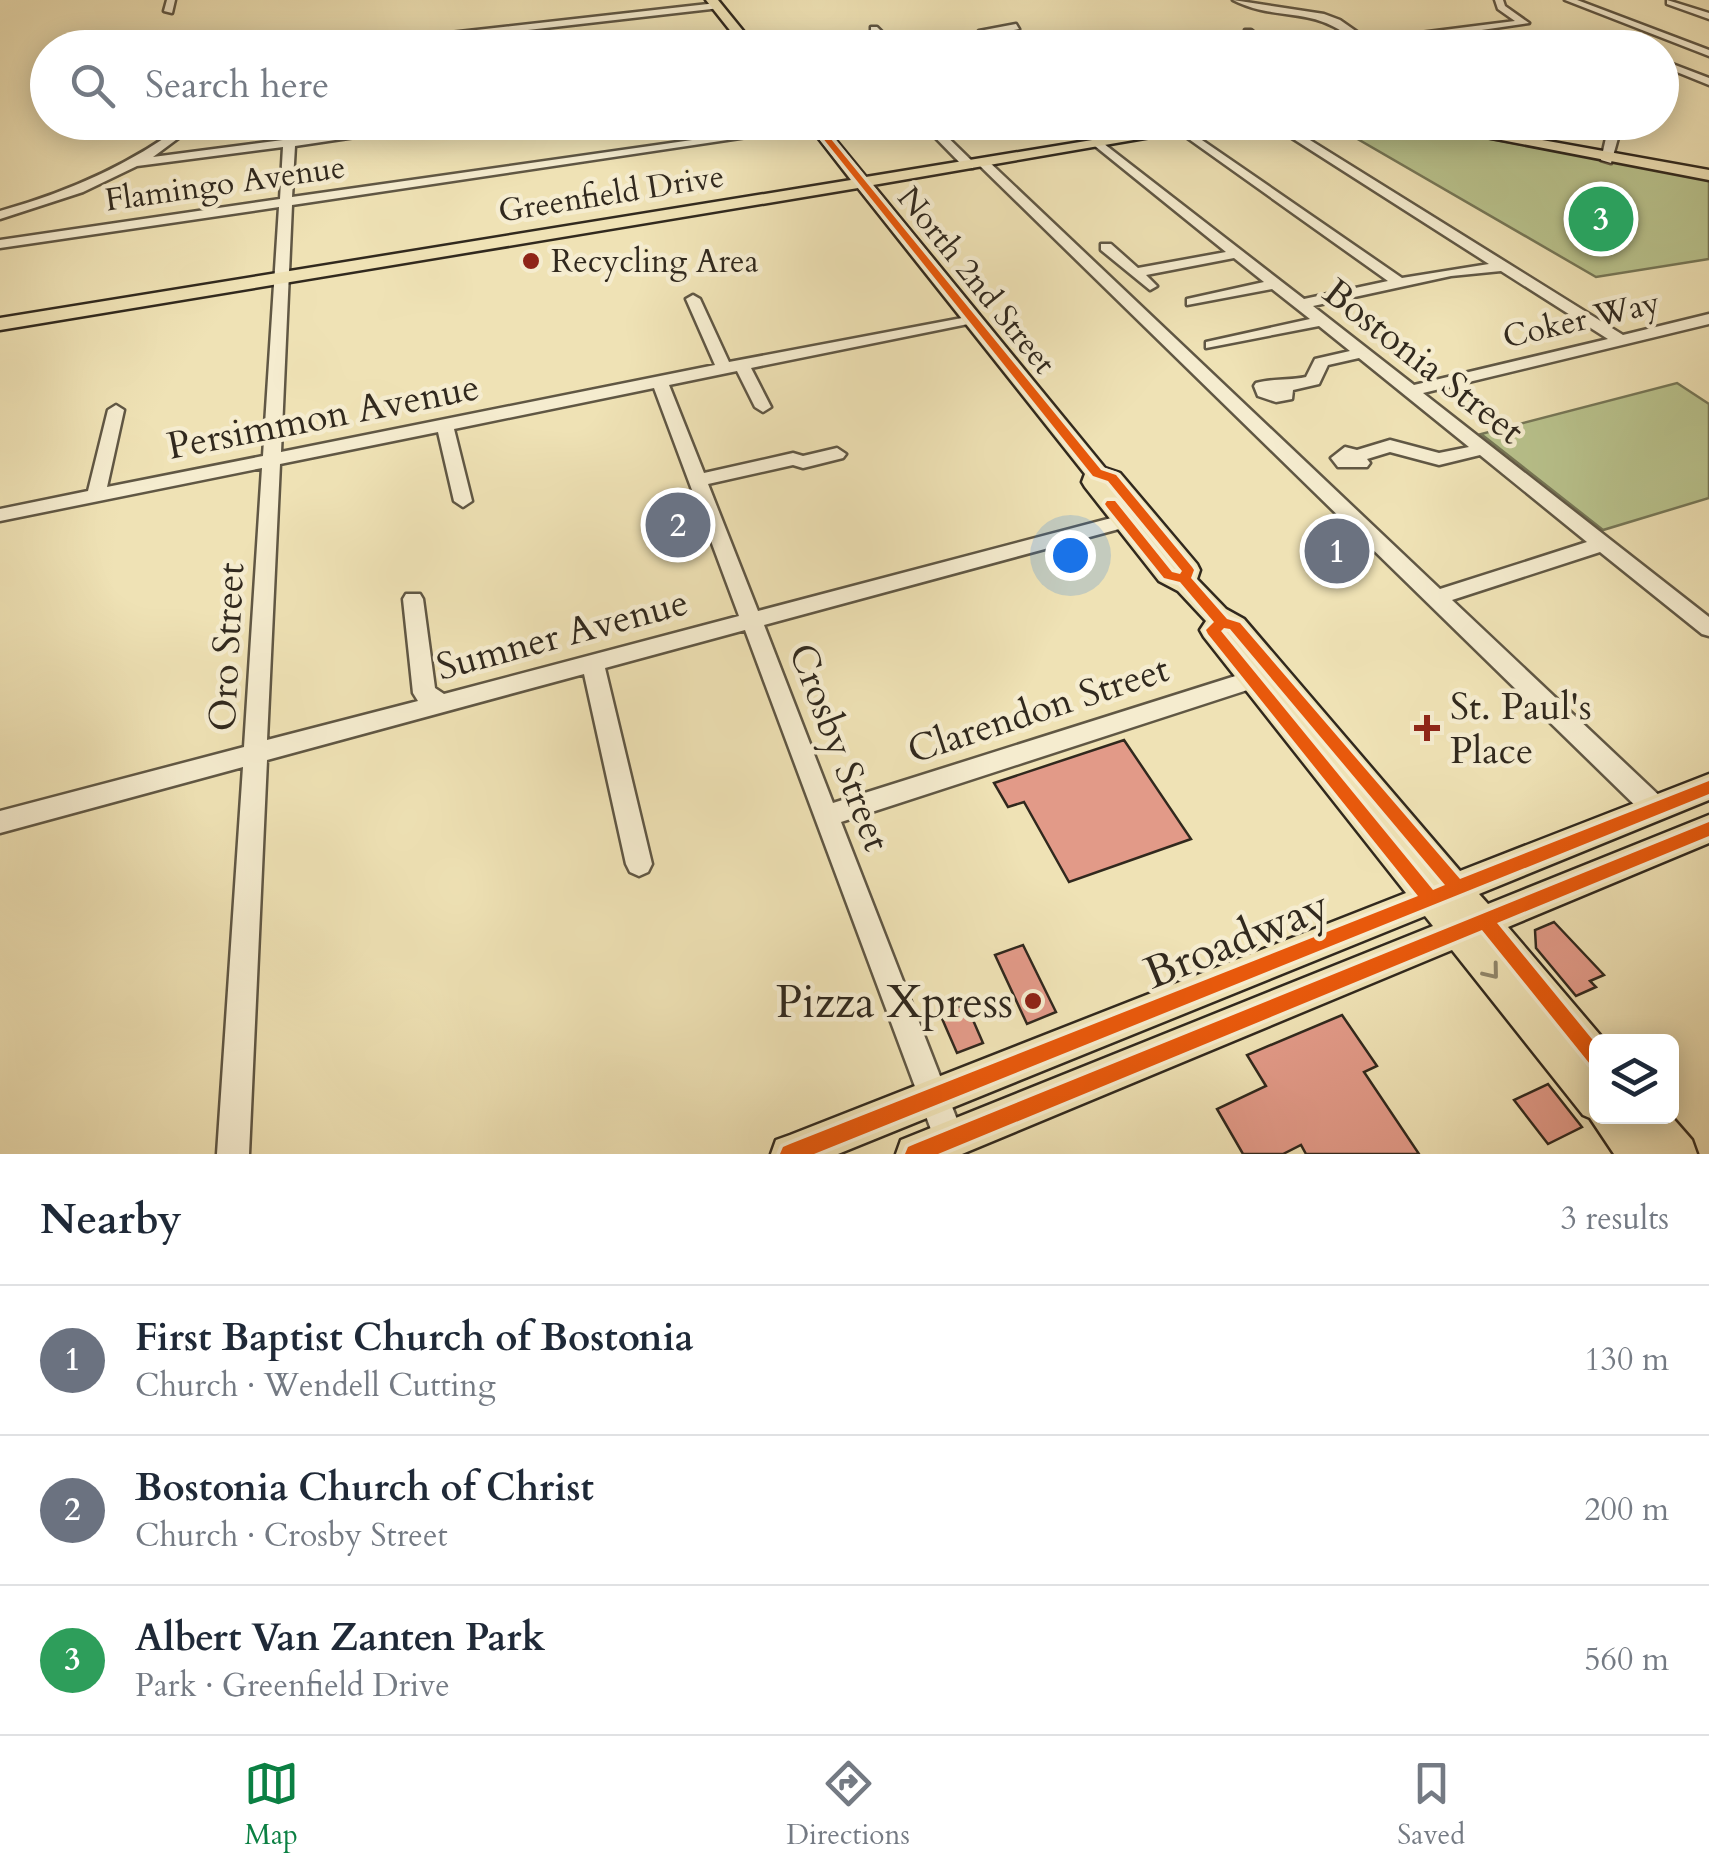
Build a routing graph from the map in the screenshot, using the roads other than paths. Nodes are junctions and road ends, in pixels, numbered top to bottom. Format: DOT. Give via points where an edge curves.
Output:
graph roads {
  1 [pos="1236,0"];
  2 [pos="1499,0"];
  3 [pos="1569,0"];
  4 [pos="1297,2"];
  5 [pos="1670,2"];
  6 [pos="714,3"];
  7 [pos="1709,16"];
  8 [pos="1016,27"];
  9 [pos="494,30"];
  10 [pos="736,30"];
  11 [pos="1001,30"];
  12 [pos="1350,30"];
  13 [pos="1471,30"];
  14 [pos="1648,30"];
  15 [pos="1679,42"];
  16 [pos="1709,53"];
  17 [pos="1679,70"];
  18 [pos="1709,82"];
  19 [pos="169,140"];
  20 [pos="318,140"];
  21 [pos="700,140"];
  22 [pos="827,140"];
  23 [pos="947,140"];
  24 [pos="1119,140"];
  25 [pos="1200,140"];
  26 [pos="1301,140"];
  27 [pos="1504,140"];
  28 [pos="1612,140"];
  29 [pos="289,144"];
  30 [pos="1099,144"];
  31 [pos="1607,160"];
  32 [pos="135,164"];
  33 [pos="976,164"];
  34 [pos="1709,175"];
  35 [pos="862,182"];
  36 [pos="286,202"];
  37 [pos="0,215"];
  38 [pos="0,244"];
  39 [pos="1106,247"];
  40 [pos="1236,254"];
  41 [pos="1504,267"];
  42 [pos="1136,273"];
  43 [pos="282,278"];
  44 [pos="1400,282"];
  45 [pos="1275,284"];
  46 [pos="1150,286"];
  47 [pos="692,300"];
  48 [pos="1192,302"];
  49 [pos="1300,304"];
  50 [pos="973,318"];
  51 [pos="1709,320"];
  52 [pos="1321,321"];
  53 [pos="0,324"];
  54 [pos="1622,341"];
  55 [pos="1212,345"];
  56 [pos="1362,354"];
  57 [pos="733,367"];
  58 [pos="660,382"];
  59 [pos="1284,388"];
  60 [pos="1409,390"];
  61 [pos="763,406"];
  62 [pos="116,410"];
  63 [pos="446,425"];
  64 [pos="1483,448"];
  65 [pos="836,454"];
  66 [pos="1357,456"];
  67 [pos="272,460"];
  68 [pos="698,480"];
  69 [pos="96,496"];
  70 [pos="463,501"];
  71 [pos="0,514"];
  72 [pos="1134,518"];
  73 [pos="1602,544"];
  74 [pos="1436,598"];
  75 [pos="413,599"];
  76 [pos="752,622"];
  77 [pos="1709,628"];
  78 [pos="593,664"];
  79 [pos="1263,676"];
  80 [pos="443,704"];
  81 [pos="255,754"];
  82 [pos="1709,787"];
  83 [pos="1656,809"];
  84 [pos="826,816"];
  85 [pos="0,822"];
  86 [pos="1709,829"];
  87 [pos="639,864"];
  88 [pos="1443,892"];
  89 [pos="1472,926"];
  90 [pos="1589,1051"];
  91 [pos="1589,1092"];
  92 [pos="933,1097"];
  93 [pos="1615,1124"];
  94 [pos="1653,1124"];
  95 [pos="932,1147"];
  96 [pos="233,1154"];
  97 [pos="790,1154"];
  98 [pos="1639,1154"];
  99 [pos="1678,1154"];
  1 -- 4 [label="street"];
  2 -- 13 [label="street" via="1524,23"];
  3 -- 14 [label="street"];
  4 -- 12 [label="street"];
  5 -- 7 [label="street"];
  6 -- 9 [label="street"];
  6 -- 10 [label="main road"];
  8 -- 11 [label="street"];
  15 -- 16 [label="street"];
  17 -- 18 [label="street"];
  19 -- 32 [label="street"];
  20 -- 29 [label="street"];
  21 -- 36 [label="street, Flamingo Avenue"];
  22 -- 35 [label="main road, North 2nd Street"];
  23 -- 33 [label="street"];
  24 -- 30 [label="main road, Greenfield Drive"];
  25 -- 44 [label="street"];
  26 -- 41 [label="street"];
  27 -- 31 [label="main road"];
  28 -- 31 [label="street"];
  29 -- 32 [label="street"];
  29 -- 36 [label="street, Oro Street"];
  30 -- 33 [label="main road, Greenfield Drive"];
  30 -- 40 [label="street, Bostonia Street"];
  31 -- 34 [label="main road"];
  32 -- 37 [label="street" via="54,200"];
  33 -- 35 [label="main road, Greenfield Drive"];
  33 -- 74 [label="street"];
  35 -- 43 [label="main road, Greenfield Drive"];
  35 -- 50 [label="main road, North 2nd Street"];
  36 -- 38 [label="street, Flamingo Avenue"];
  36 -- 43 [label="street, Oro Street"];
  39 -- 42 [label="street"];
  40 -- 42 [label="street"];
  40 -- 45 [label="street, Bostonia Street"];
  41 -- 44 [label="street"];
  41 -- 54 [label="street"];
  42 -- 46 [label="street"];
  43 -- 53 [label="main road, Greenfield Drive"];
  43 -- 67 [label="street, Oro Street"];
  44 -- 49 [label="street"];
  45 -- 48 [label="street"];
  45 -- 49 [label="street, Bostonia Street"];
  47 -- 57 [label="street"];
  49 -- 52 [label="street, Bostonia Street"];
  50 -- 57 [label="street"];
  50 -- 72 [label="main road, North 2nd Street" via="1097,473 1093,482"];
  51 -- 54 [label="street, Coker Way"];
  52 -- 55 [label="street"];
  52 -- 56 [label="street, Bostonia Street"];
  54 -- 60 [label="street, Coker Way"];
  56 -- 59 [label="street" via="1322,362 1314,380"];
  56 -- 60 [label="street, Bostonia Street"];
  57 -- 58 [label="street, Persimmon Avenue"];
  57 -- 61 [label="street"];
  58 -- 63 [label="street, Persimmon Avenue"];
  58 -- 68 [label="street, Crosby Street"];
  60 -- 64 [label="street, Bostonia Street"];
  62 -- 69 [label="street"];
  63 -- 67 [label="street, Persimmon Avenue"];
  63 -- 70 [label="street"];
  64 -- 66 [label="street" via="1439,458 1390,446"];
  64 -- 73 [label="street, Bostonia Street"];
  65 -- 68 [label="street"];
  67 -- 69 [label="street, Persimmon Avenue"];
  67 -- 81 [label="street, Oro Street"];
  68 -- 76 [label="street, Crosby Street"];
  69 -- 71 [label="street, Persimmon Avenue"];
  72 -- 76 [label="street, Sumner Avenue"];
  72 -- 79 [label="main road" via="1222,622 1214,630"];
  73 -- 74 [label="street"];
  73 -- 77 [label="street, Bostonia Street"];
  74 -- 83 [label="street"];
  75 -- 80 [label="street" via="424,693"];
  76 -- 78 [label="street, Sumner Avenue"];
  76 -- 84 [label="street, Crosby Street"];
  78 -- 80 [label="street, Sumner Avenue"];
  78 -- 87 [label="street"];
  79 -- 84 [label="street, Clarendon Street"];
  79 -- 88 [label="main road"];
  79 -- 88 [label="main road" via="1340,750"];
  80 -- 81 [label="street, Sumner Avenue"];
  81 -- 85 [label="street, Sumner Avenue"];
  81 -- 96 [label="street, Oro Street"];
  82 -- 83 [label="main road, Broadway"];
  83 -- 88 [label="main road, Broadway"];
  84 -- 92 [label="street, Crosby Street"];
  86 -- 89 [label="main road, Broadway"];
  88 -- 89 [label="main road"];
  88 -- 92 [label="main road, Broadway"];
  89 -- 90 [label="main road"];
  89 -- 91 [label="main road, one-way"];
  89 -- 95 [label="main road, Broadway"];
  92 -- 95 [label="street, Crosby Street"];
  92 -- 97 [label="main road, Broadway"];
  93 -- 98 [label="main road"];
  94 -- 99 [label="main road"];
}
